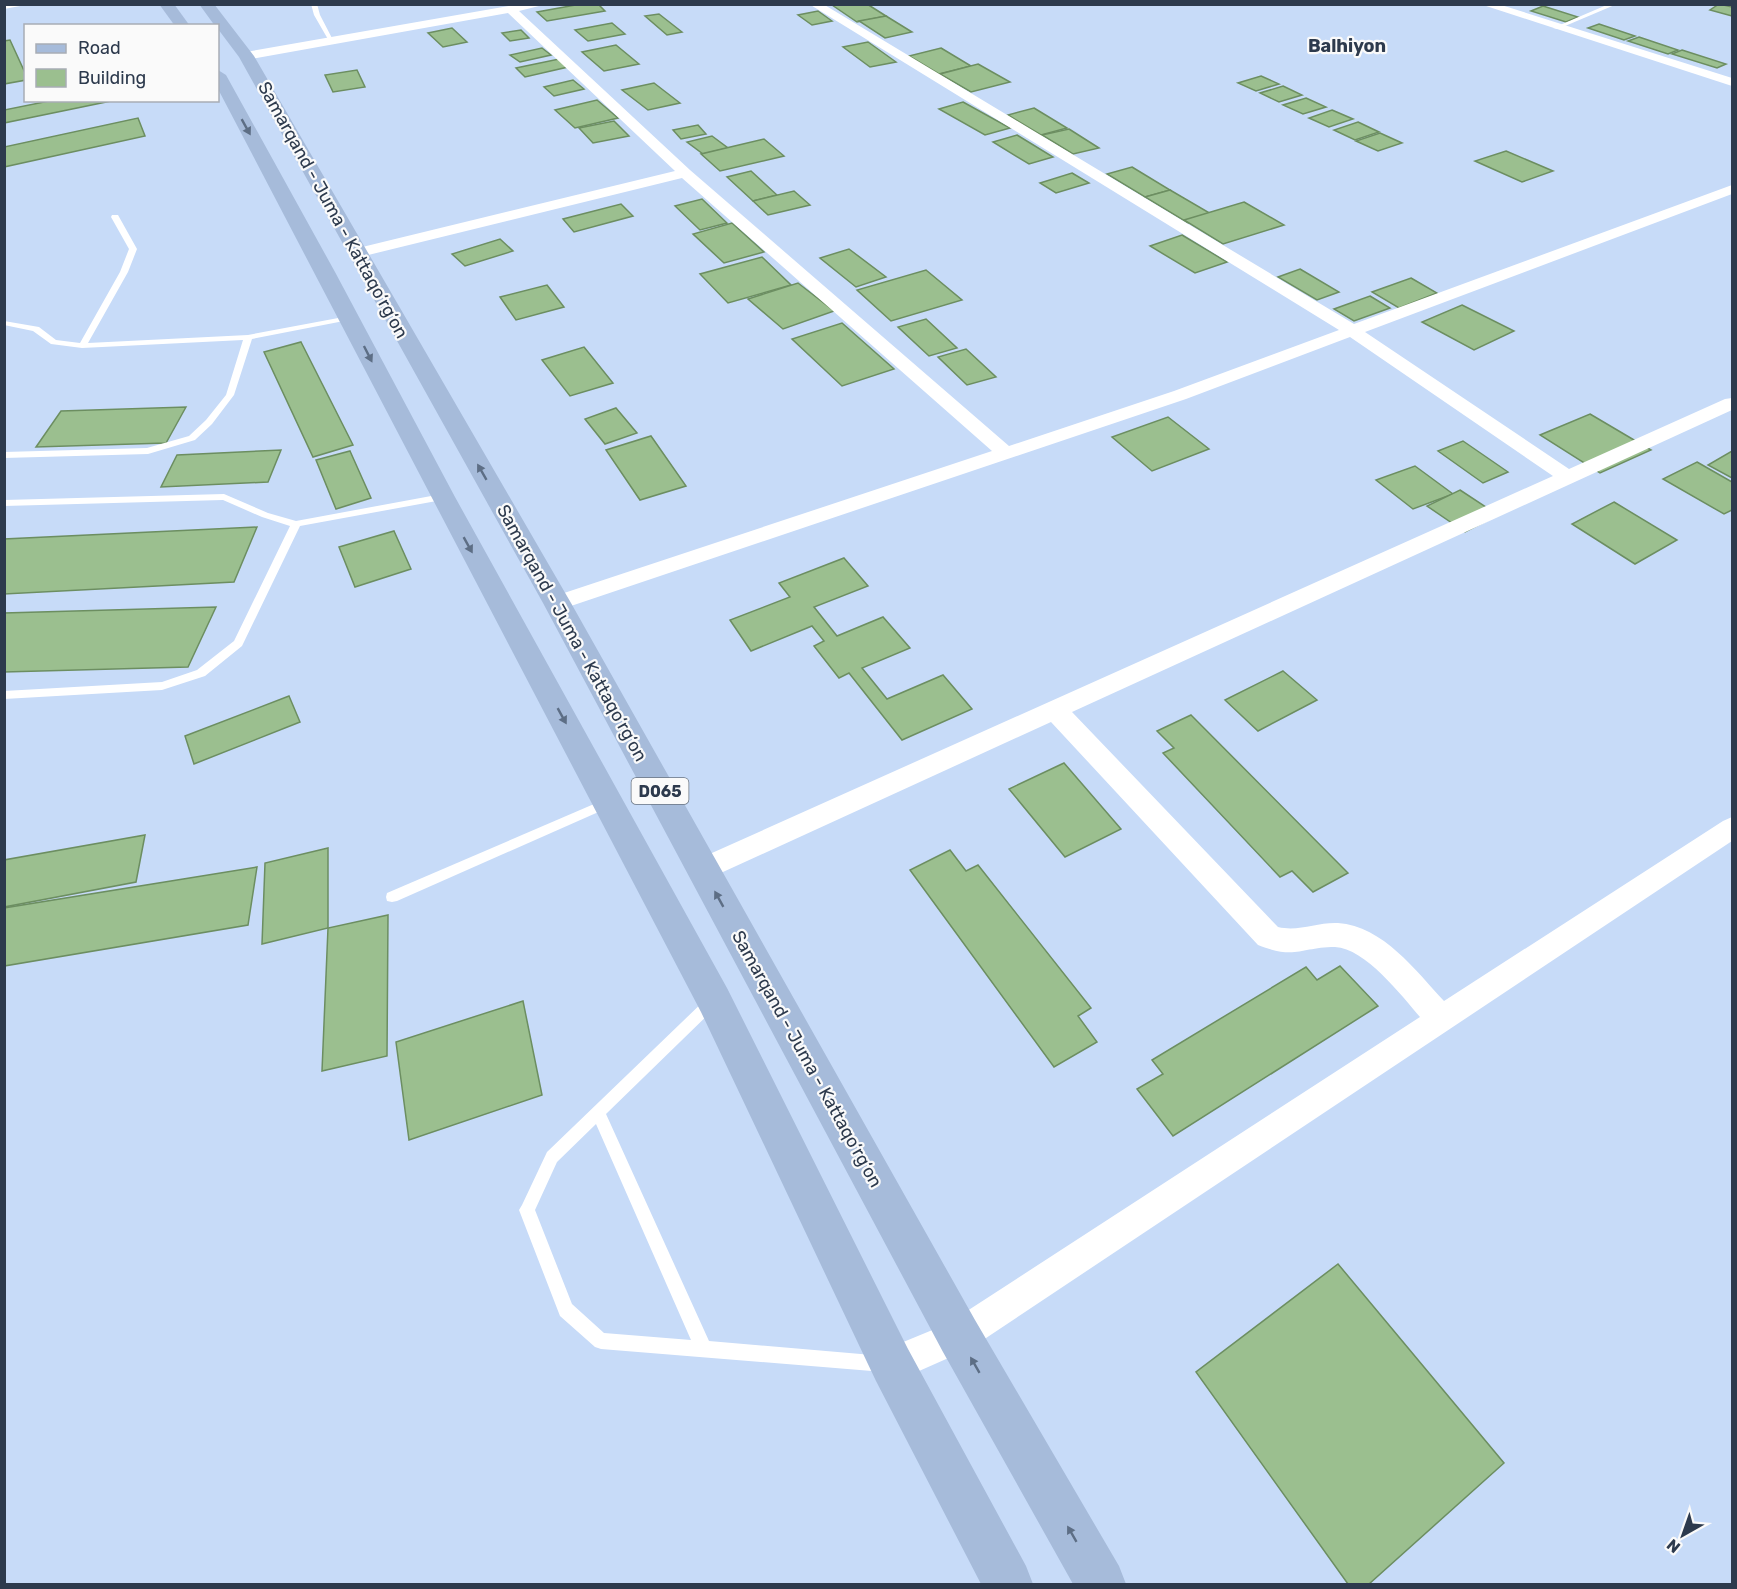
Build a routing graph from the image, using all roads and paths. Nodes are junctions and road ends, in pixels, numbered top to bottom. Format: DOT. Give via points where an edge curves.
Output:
graph roads {
  1 [pos="21,4"];
  2 [pos="166,4"];
  3 [pos="206,4"];
  4 [pos="314,4"];
  5 [pos="542,4"];
  6 [pos="814,4"];
  7 [pos="1485,4"];
  8 [pos="1615,4"];
  9 [pos="4,7"];
  10 [pos="511,10"];
  11 [pos="181,24"];
  12 [pos="1556,28"];
  13 [pos="332,41"];
  14 [pos="246,56"];
  15 [pos="219,77"];
  16 [pos="1732,82"];
  17 [pos="685,173"];
  18 [pos="1732,189"];
  19 [pos="115,217"];
  20 [pos="356,252"];
  21 [pos="349,318"];
  22 [pos="4,323"];
  23 [pos="1351,330"];
  24 [pos="248,337"];
  25 [pos="82,346"];
  26 [pos="1732,403"];
  27 [pos="1006,453"];
  28 [pos="4,455"];
  29 [pos="1569,478"];
  30 [pos="442,497"];
  31 [pos="4,503"];
  32 [pos="296,524"];
  33 [pos="556,603"];
  34 [pos="4,695"];
  35 [pos="1055,710"];
  36 [pos="609,802"];
  37 [pos="1732,828"];
  38 [pos="703,869"];
  39 [pos="392,897"];
  40 [pos="714,1000"];
  41 [pos="1441,1019"];
  42 [pos="598,1112"];
  43 [pos="959,1336"];
  44 [pos="704,1350"];
  45 [pos="892,1365"];
  46 [pos="1008,1584"];
  47 [pos="1101,1584"];
  1 -- 9 [label="lane"];
  2 -- 11 [label="main road"];
  3 -- 14 [label="main road, Samarqand - Juma - Kattaqo‘rg‘on / D065"];
  4 -- 13 [label="lane"];
  5 -- 10 [label="street"];
  6 -- 23 [label="street"];
  7 -- 12 [label="street"];
  8 -- 12 [label="lane"];
  10 -- 13 [label="street"];
  10 -- 17 [label="street"];
  12 -- 16 [label="street"];
  13 -- 14 [label="street"];
  14 -- 20 [label="main road, Samarqand - Juma - Kattaqo‘rg‘on / D065"];
  15 -- 21 [label="main road, Samarqand - Juma - Kattaqo‘rg‘on / D065, one-way"];
  17 -- 20 [label="street"];
  17 -- 27 [label="street"];
  18 -- 23 [label="street"];
  19 -- 25 [label="lane" via="133,249"];
  33 -- 20 [label="main road, Samarqand - Juma - Kattaqo‘rg‘on / D065, one-way"];
  21 -- 24 [label="lane"];
  21 -- 30 [label="main road, Samarqand - Juma - Kattaqo‘rg‘on / D065, one-way"];
  22 -- 25 [label="lane" via="36,329 54,342"];
  23 -- 27 [label="street" via="1180,395"];
  23 -- 29 [label="street"];
  24 -- 25 [label="lane"];
  24 -- 28 [label="lane" via="230,394 192,438 148,452"];
  26 -- 29 [label="street"];
  27 -- 33 [label="street"];
  29 -- 35 [label="street"];
  30 -- 32 [label="lane"];
  30 -- 36 [label="main road, Samarqand - Juma - Kattaqo‘rg‘on / D065, one-way"];
  31 -- 32 [label="lane" via="224,497"];
  32 -- 34 [label="lane" via="238,643 201,673 162,687"];
  33 -- 38 [label="main road, Samarqand - Juma - Kattaqo‘rg‘on / D065"];
  35 -- 38 [label="street"];
  35 -- 41 [label="street" via="1268,936 1278,941 1298,941 1338,934 1359,942 1378,954"];
  36 -- 39 [label="lane"];
  36 -- 40 [label="main road, Samarqand - Juma - Kattaqo‘rg‘on / D065"];
  37 -- 41 [label="street"];
  43 -- 38 [label="main road, Samarqand - Juma - Kattaqo‘rg‘on / D065, one-way"];
  40 -- 42 [label="lane"];
  40 -- 45 [label="main road, Samarqand - Juma - Kattaqo‘rg‘on / D065"];
  41 -- 43 [label="street"];
  42 -- 44 [label="lane"];
  42 -- 44 [label="lane" via="552,1157 527,1210 566,1310 601,1341"];
  43 -- 45 [label="street"];
  47 -- 43 [label="main road, Samarqand - Juma - Kattaqo‘rg‘on / D065, one-way"];
  44 -- 45 [label="lane"];
  45 -- 46 [label="main road, Samarqand - Juma - Kattaqo‘rg‘on / D065"];
}
